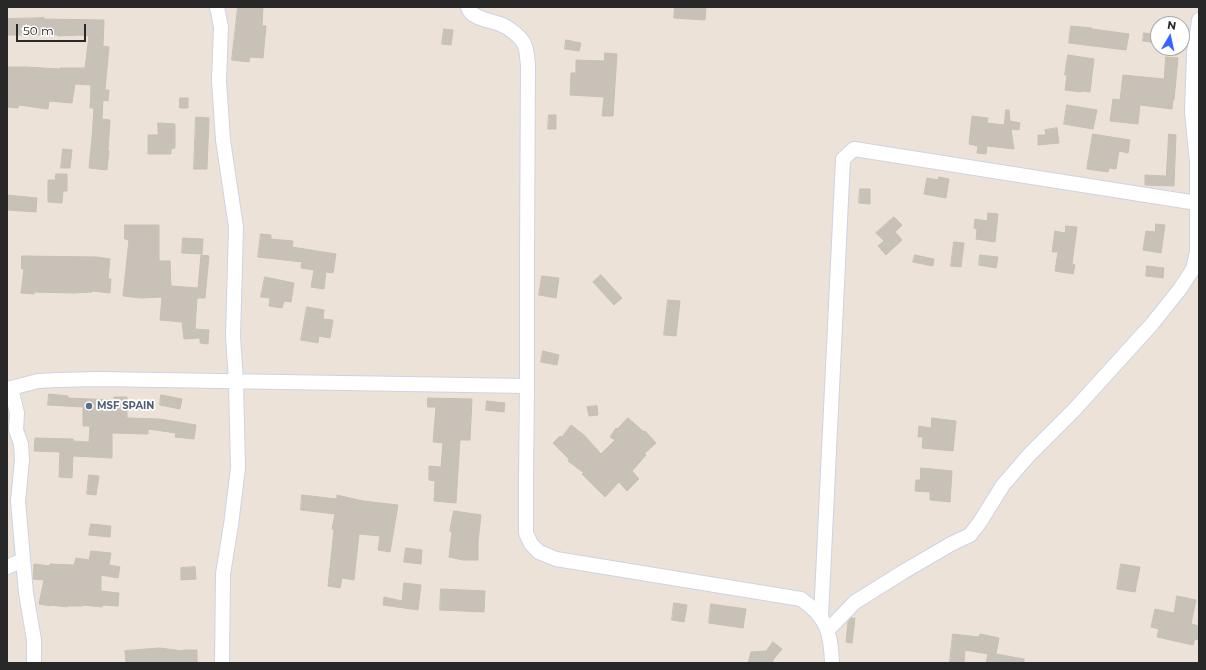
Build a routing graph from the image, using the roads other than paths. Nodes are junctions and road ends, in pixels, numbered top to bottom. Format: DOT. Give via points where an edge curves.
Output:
graph roads {
  1 [pos="217,7"];
  2 [pos="468,7"];
  3 [pos="1199,20"];
  4 [pos="1198,162"];
  5 [pos="1197,203"];
  6 [pos="236,381"];
  7 [pos="527,386"];
  8 [pos="9,388"];
  9 [pos="23,560"];
  10 [pos="7,567"];
  11 [pos="821,617"];
  12 [pos="828,630"];
  13 [pos="34,663"];
  14 [pos="222,663"];
  15 [pos="832,663"];
  1 -- 6 [label="street" via="221,27 220,81 224,140 236,227 233,337"];
  2 -- 7 [label="street" via="480,18 500,24 514,32 525,45 528,64"];
  3 -- 4 [label="street" via="1194,53 1192,112"];
  4 -- 5 [label="street"];
  5 -- 11 [label="street" via="854,149 843,159"];
  5 -- 12 [label="street" via="1197,252 1193,269 1152,324 1003,485 970,535 855,602"];
  6 -- 7 [label="street"];
  6 -- 8 [label="street" via="57,380 38,381"];
  6 -- 14 [label="street" via="238,468 232,525 223,574"];
  7 -- 11 [label="street" via="526,533 530,544 539,552 556,559 801,599 812,606"];
  8 -- 9 [label="street" via="21,444 18,501"];
  9 -- 10 [label="street"];
  9 -- 13 [label="street" via="34,640"];
  11 -- 12 [label="street"];
  12 -- 15 [label="street"];
}
